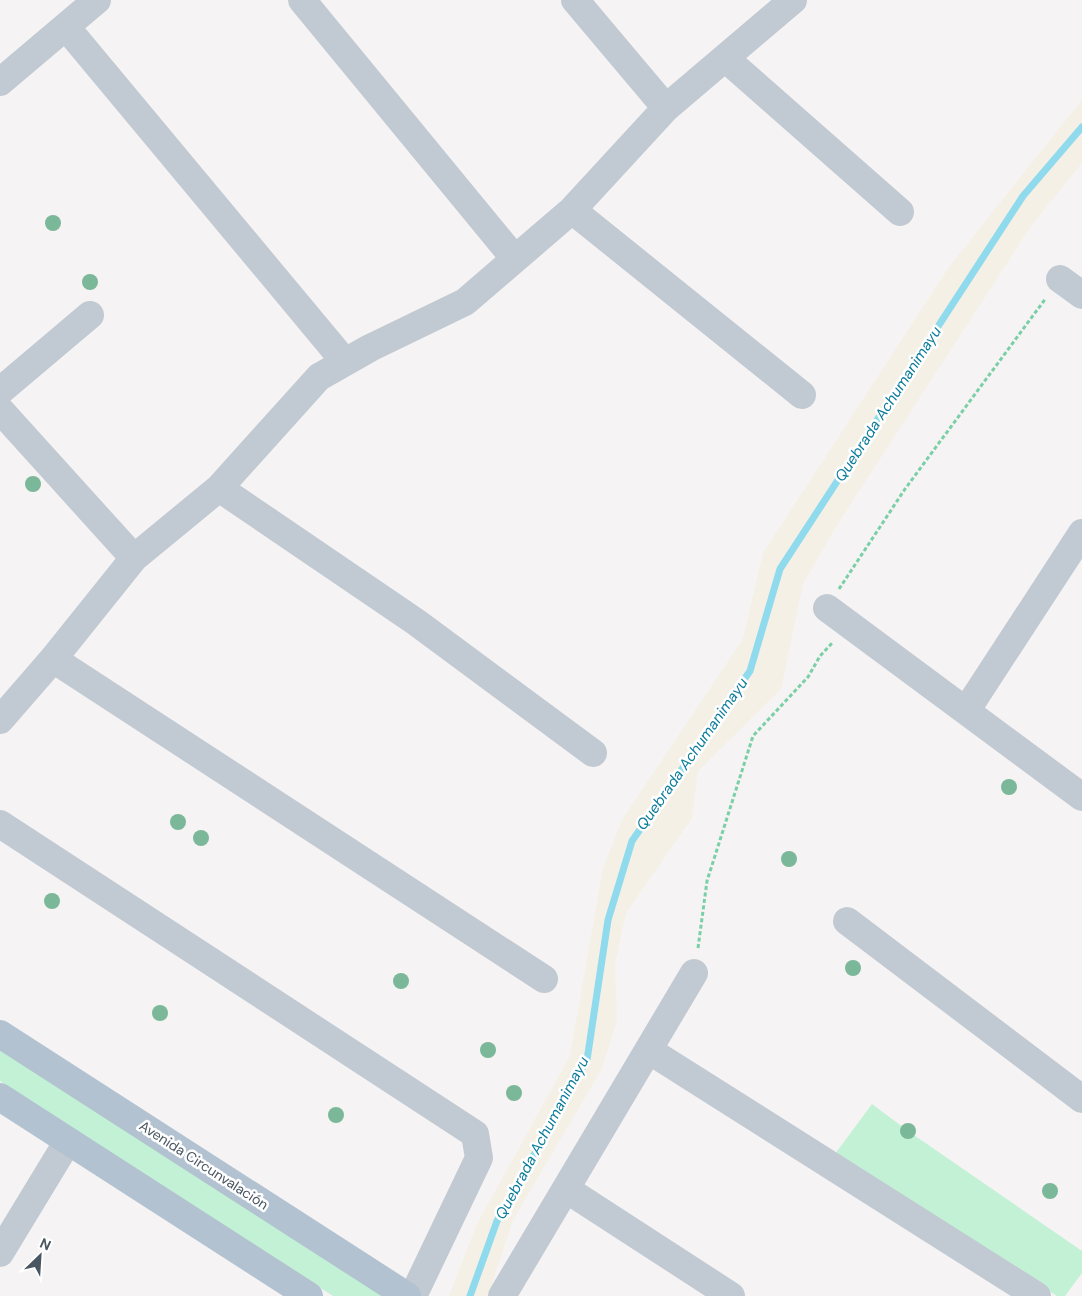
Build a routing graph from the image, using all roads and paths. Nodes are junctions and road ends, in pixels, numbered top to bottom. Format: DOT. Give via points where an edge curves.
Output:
graph roads {
  1 [pos="97,0"];
  2 [pos="302,0"];
  3 [pos="575,0"];
  4 [pos="794,0"];
  5 [pos="66,27"];
  6 [pos="725,58"];
  7 [pos="0,82"];
  8 [pos="666,108"];
  9 [pos="572,210"];
  10 [pos="900,212"];
  11 [pos="515,259"];
  12 [pos="1060,279"];
  13 [pos="1082,295"];
  14 [pos="90,315"];
  15 [pos="345,362"];
  16 [pos="0,391"];
  17 [pos="802,395"];
  18 [pos="0,410"];
  19 [pos="219,488"];
  20 [pos="1082,533"];
  21 [pos="134,558"];
  22 [pos="827,608"];
  23 [pos="849,624"];
  24 [pos="53,659"];
  25 [pos="966,711"];
  26 [pos="0,720"];
  27 [pos="593,753"];
  28 [pos="1082,797"];
  29 [pos="0,824"];
  30 [pos="847,921"];
  31 [pos="694,974"];
  32 [pos="544,979"];
  33 [pos="0,1034"];
  34 [pos="650,1051"];
  35 [pos="0,1097"];
  36 [pos="1082,1099"];
  37 [pos="68,1141"];
  38 [pos="566,1189"];
  39 [pos="0,1253"];
  40 [pos="309,1296"];
  41 [pos="407,1296"];
  42 [pos="413,1296"];
  43 [pos="502,1296"];
  44 [pos="731,1296"];
  45 [pos="1037,1296"];
  1 -- 5 [label="street"];
  2 -- 11 [label="street"];
  3 -- 8 [label="street"];
  4 -- 6 [label="street"];
  5 -- 7 [label="street"];
  5 -- 15 [label="street"];
  6 -- 8 [label="street"];
  6 -- 10 [label="street"];
  8 -- 9 [label="street"];
  9 -- 11 [label="street"];
  9 -- 17 [label="street"];
  11 -- 15 [label="street" via="465,302"];
  12 -- 13 [label="street"];
  12 -- 22 [label="path" via="905,489"];
  14 -- 16 [label="street"];
  15 -- 19 [label="street" via="319,377"];
  18 -- 21 [label="street"];
  19 -- 21 [label="street"];
  19 -- 27 [label="street" via="416,622"];
  20 -- 25 [label="street"];
  21 -- 24 [label="street"];
  22 -- 23 [label="street"];
  23 -- 25 [label="street"];
  23 -- 31 [label="path" via="820,656 808,677 753,736 707,881"];
  24 -- 26 [label="street"];
  24 -- 32 [label="street"];
  25 -- 28 [label="street"];
  29 -- 42 [label="street" via="475,1134 479,1158"];
  30 -- 36 [label="street"];
  31 -- 34 [label="street"];
  33 -- 41 [label="main road, Avenida Circunvalación"];
  34 -- 38 [label="street"];
  34 -- 45 [label="street"];
  35 -- 37 [label="main road"];
  37 -- 39 [label="street"];
  37 -- 40 [label="main road"];
  38 -- 43 [label="street"];
  38 -- 44 [label="street"];
}
